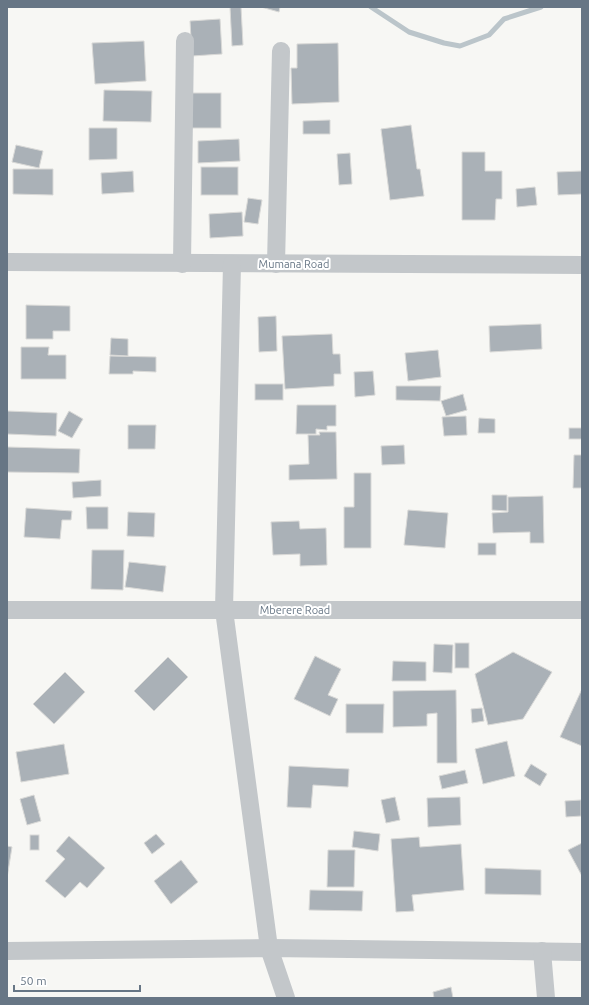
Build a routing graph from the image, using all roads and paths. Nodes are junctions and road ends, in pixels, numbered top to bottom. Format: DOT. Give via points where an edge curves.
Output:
graph roads {
  1 [pos="185,41"];
  2 [pos="281,51"];
  3 [pos="7,262"];
  4 [pos="182,264"];
  5 [pos="232,264"];
  6 [pos="276,264"];
  7 [pos="582,265"];
  8 [pos="7,610"];
  9 [pos="224,610"];
  10 [pos="582,610"];
  11 [pos="269,948"];
  12 [pos="542,951"];
  13 [pos="7,952"];
  14 [pos="582,952"];
  15 [pos="286,998"];
  16 [pos="546,998"];
  1 -- 4 [label="street"];
  2 -- 6 [label="street"];
  3 -- 4 [label="street, Mumana Road"];
  4 -- 5 [label="street, Mumana Road"];
  5 -- 6 [label="street, Mumana Road"];
  5 -- 9 [label="street"];
  6 -- 7 [label="street, Mumana Road"];
  8 -- 9 [label="street, Mberere Road"];
  9 -- 10 [label="street, Mberere Road"];
  9 -- 11 [label="street"];
  11 -- 12 [label="street"];
  11 -- 13 [label="street"];
  11 -- 15 [label="street"];
  12 -- 14 [label="street"];
  12 -- 16 [label="street"];
}
